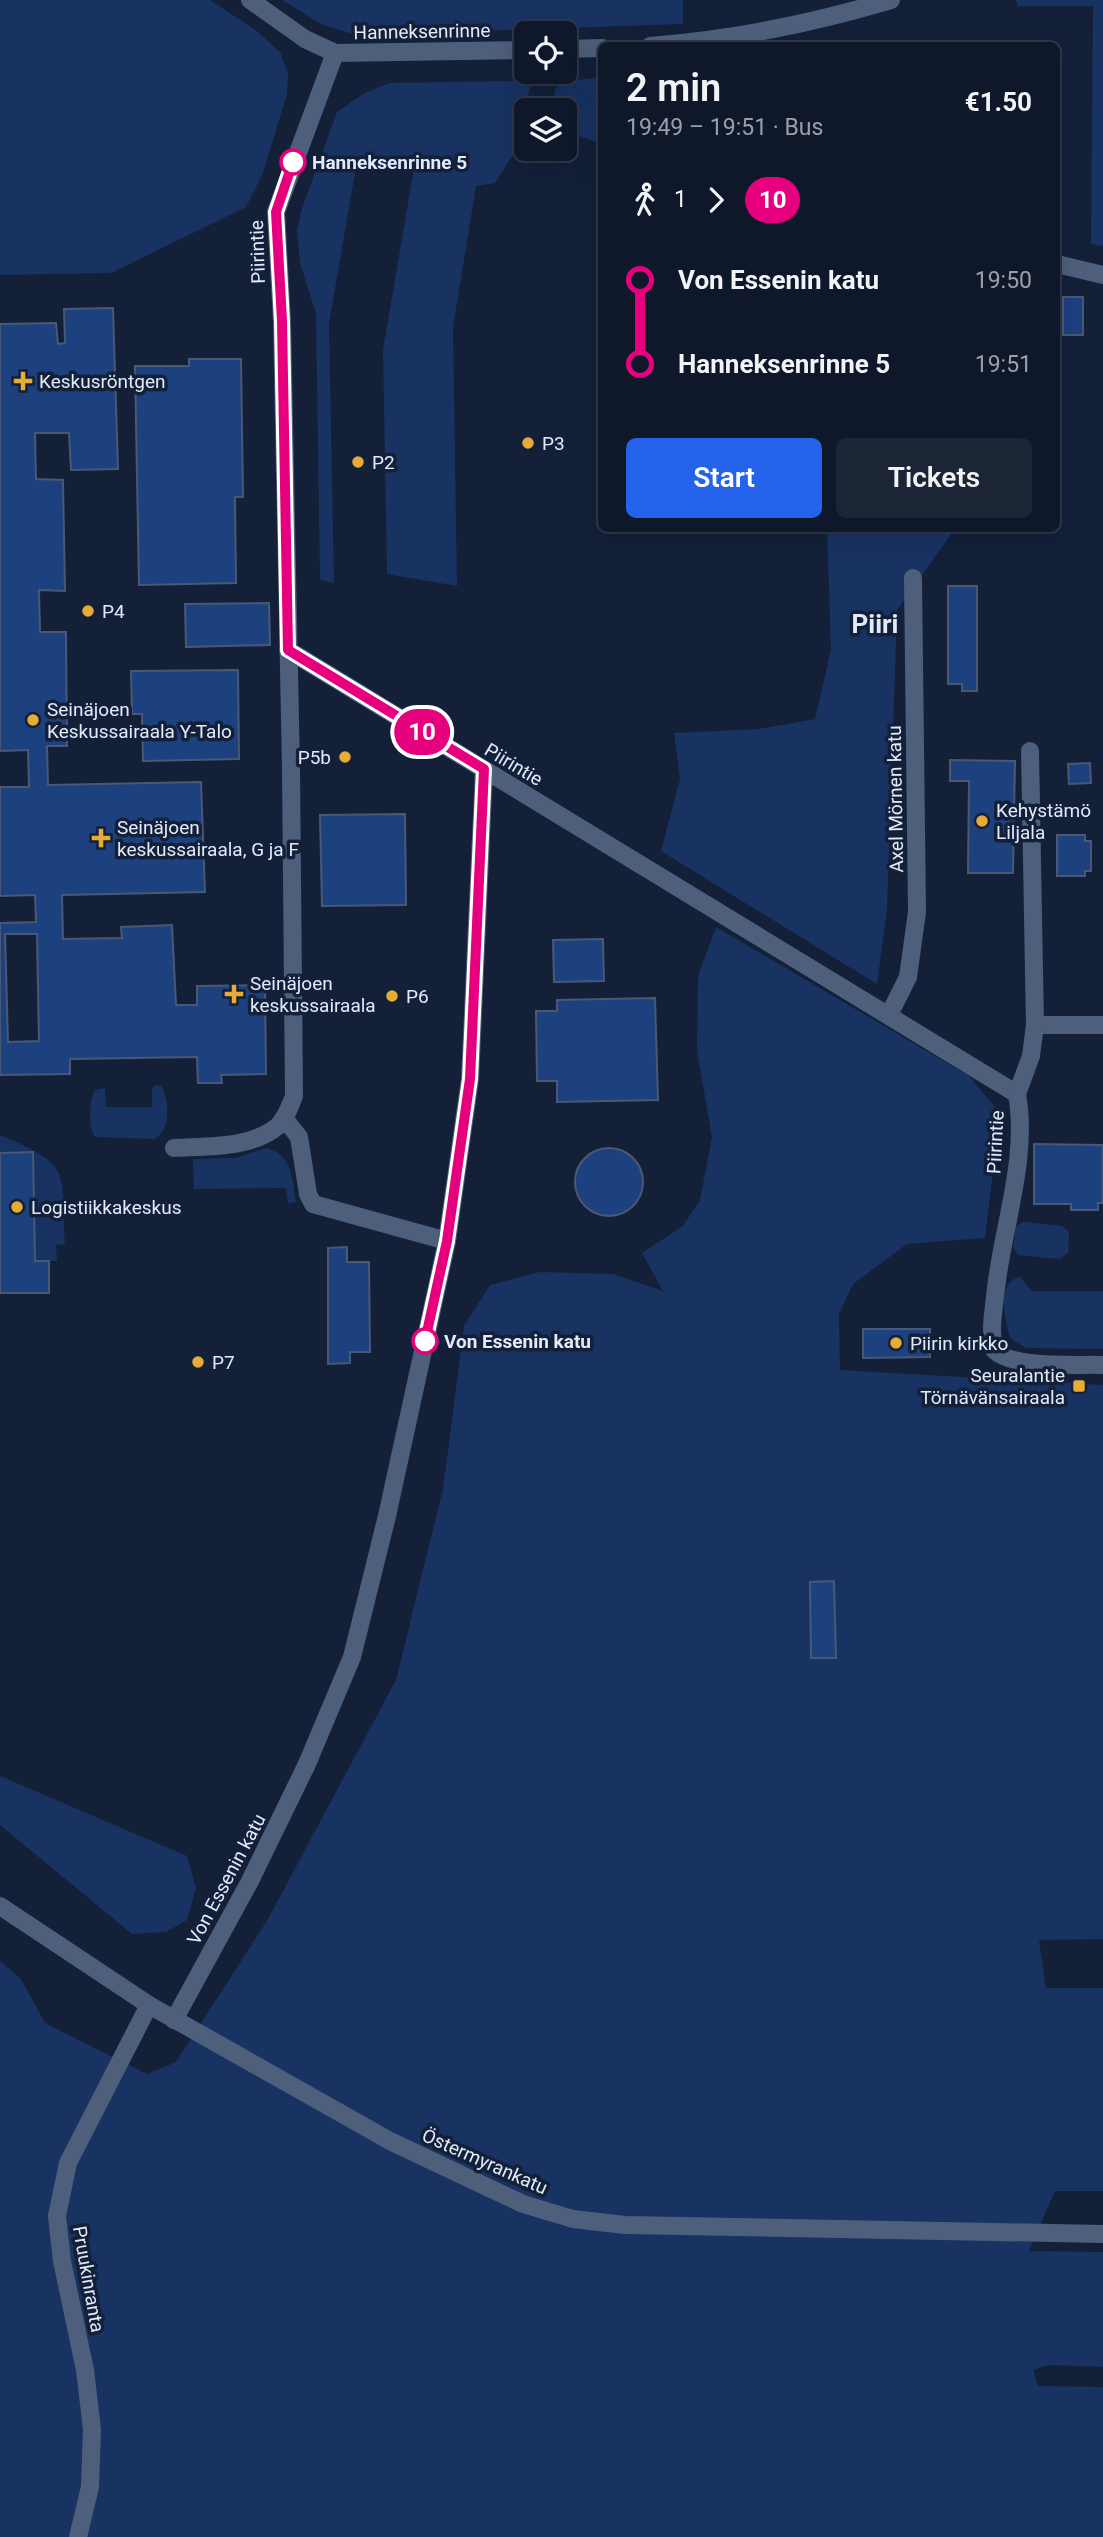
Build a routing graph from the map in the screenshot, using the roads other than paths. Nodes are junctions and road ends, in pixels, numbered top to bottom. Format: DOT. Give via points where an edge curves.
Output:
graph roads {
  1 [pos="250,0"];
  2 [pos="891,0"];
  3 [pos="691,42"];
  4 [pos="598,48"];
  5 [pos="577,49"];
  6 [pos="514,50"];
  7 [pos="335,53"];
  8 [pos="1060,265"];
  9 [pos="1103,275"];
  10 [pos="913,578"];
  11 [pos="288,650"];
  12 [pos="1030,751"];
  13 [pos="484,769"];
  14 [pos="889,1015"];
  15 [pos="1035,1025"];
  16 [pos="1103,1025"];
  17 [pos="1017,1094"];
  18 [pos="284,1118"];
  19 [pos="174,1148"];
  20 [pos="447,1241"];
  21 [pos="1103,1365"];
  22 [pos="0,1906"];
  23 [pos="149,2006"];
  24 [pos="174,2020"];
  25 [pos="1103,2234"];
  26 [pos="78,2537"];
  1 -- 7 [label="street, Hanneksenrinne" via="305,39"];
  2 -- 3 [label="street" via="802,25"];
  4 -- 5 [label="street"];
  6 -- 7 [label="street, Hanneksenrinne"];
  7 -- 11 [label="street, Piirintie" via="276,212"];
  8 -- 9 [label="street"];
  10 -- 14 [label="street, Axel Mörnen katu" via="917,912 908,977"];
  11 -- 13 [label="street, Piirintie"];
  11 -- 18 [label="street" via="295,1077 294,1096"];
  12 -- 15 [label="street"];
  13 -- 14 [label="street, Piirintie"];
  13 -- 20 [label="street, Von Essenin katu" via="470,1079"];
  14 -- 17 [label="street, Piirintie"];
  15 -- 16 [label="street"];
  15 -- 17 [label="street" via="1031,1056"];
  17 -- 21 [label="street, Piirintie" via="1020,1110 1014,1185 997,1276 994,1350 1001,1357 1021,1362"];
  18 -- 19 [label="street" via="261,1136 235,1144"];
  18 -- 20 [label="street" via="299,1137 313,1204"];
  20 -- 24 [label="street, Von Essenin katu" via="352,1657 307,1765"];
  22 -- 23 [label="street, Östermyrankatu"];
  23 -- 24 [label="street, Östermyrankatu"];
  23 -- 26 [label="street, Pruukinranta" via="68,2163 57,2216 86,2370 92,2429 90,2487"];
  24 -- 25 [label="street, Östermyrankatu" via="390,2141 523,2204 573,2219 625,2225"];
}
